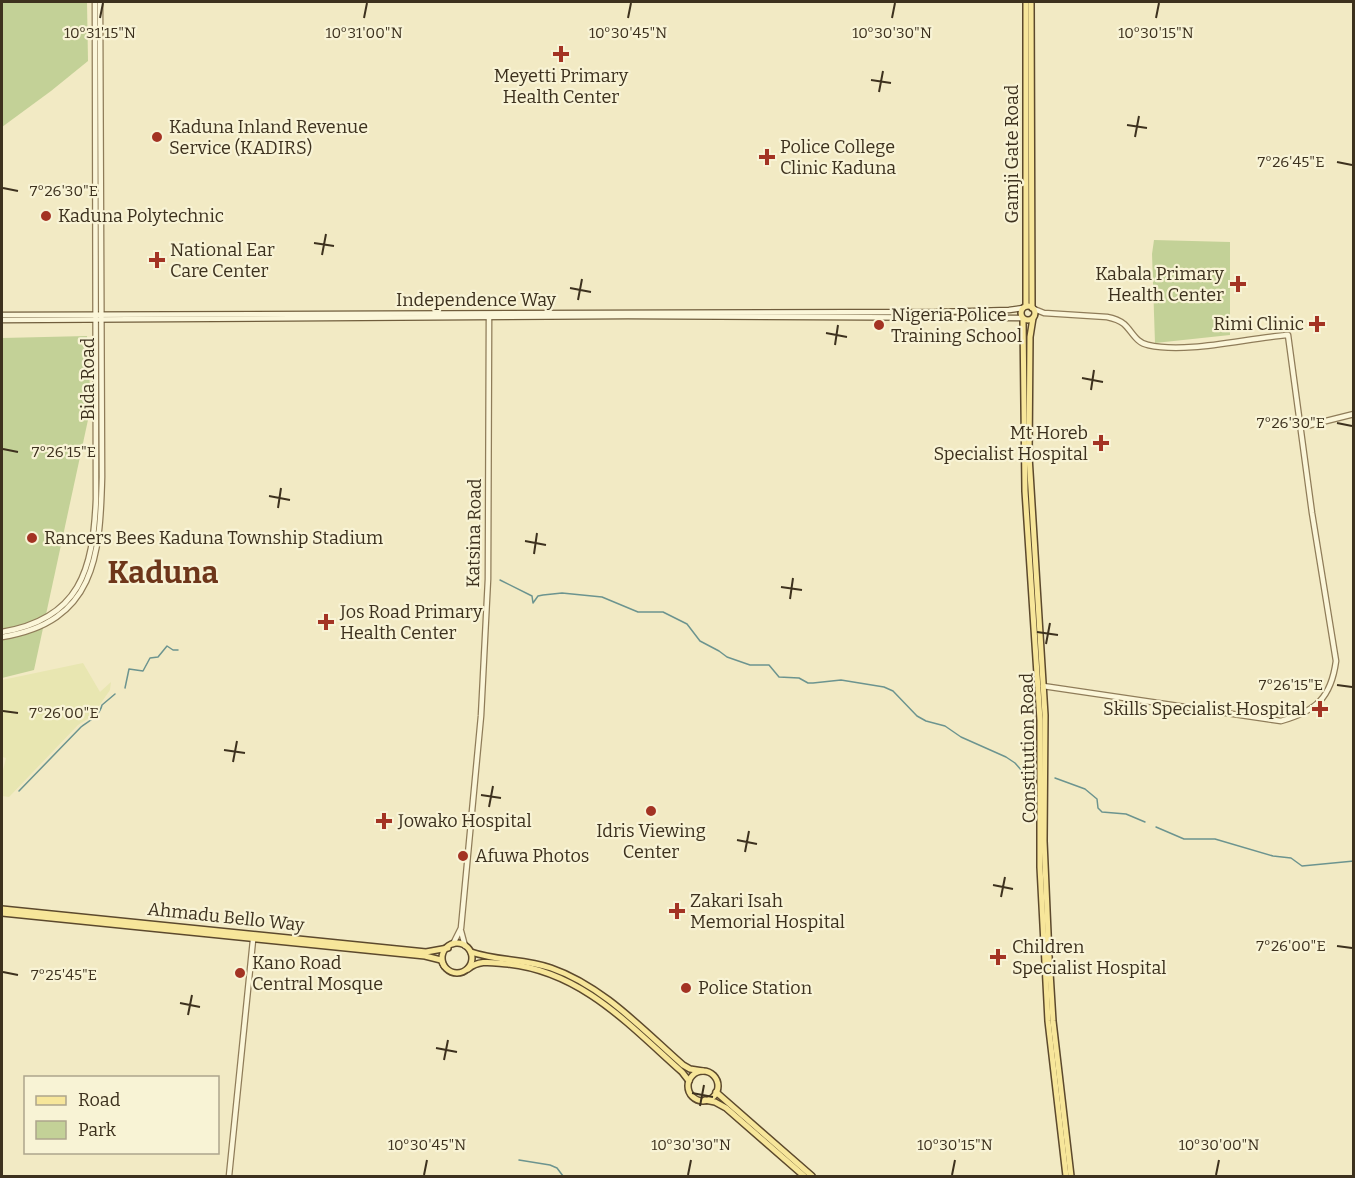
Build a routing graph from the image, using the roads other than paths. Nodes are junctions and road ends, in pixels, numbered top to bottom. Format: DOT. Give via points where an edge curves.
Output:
graph roads {
  1 [pos="98,2"];
  2 [pos="1028,2"];
  3 [pos="1029,97"];
  4 [pos="1030,311"];
  5 [pos="2,317"];
  6 [pos="99,317"];
  7 [pos="489,318"];
  8 [pos="1023,318"];
  9 [pos="1353,414"];
  10 [pos="1302,427"];
  11 [pos="97,530"];
  12 [pos="1037,626"];
  13 [pos="2,632"];
  14 [pos="2,637"];
  15 [pos="1043,686"];
  16 [pos="1042,772"];
  17 [pos="1042,781"];
  18 [pos="2,911"];
  19 [pos="461,928"];
  20 [pos="253,940"];
  21 [pos="451,946"];
  22 [pos="465,946"];
  23 [pos="471,952"];
  24 [pos="444,966"];
  25 [pos="468,969"];
  26 [pos="703,1071"];
  27 [pos="689,1081"];
  28 [pos="716,1092"];
  29 [pos="705,1100"];
  30 [pos="229,1176"];
  31 [pos="804,1176"];
  32 [pos="812,1176"];
  33 [pos="1065,1176"];
  34 [pos="1071,1176"];
  1 -- 6 [label="street, Bida Road"];
  2 -- 3 [label="main road, Gamji Gate Road"];
  3 -- 4 [label="main road, Gamji Gate Road"];
  3 -- 4 [label="main road"];
  4 -- 6 [label="street, Independence Way"];
  4 -- 8 [label="main road, Constitution Road" via="1021,313"];
  4 -- 8 [label="main road" via="1029,320"];
  4 -- 10 [label="street, Independence Way" via="1107,316 1123,322 1142,343 1183,349 1288,335"];
  4 -- 12 [label="main road, Constitution Road" via="1029,456"];
  5 -- 6 [label="street, Independence Way"];
  6 -- 7 [label="street, Independence Way"];
  6 -- 11 [label="street, Bida Road"];
  7 -- 8 [label="street, Independence Way"];
  7 -- 19 [label="street, Katsina Road" via="488,579 481,716"];
  8 -- 12 [label="main road, Constitution Road" via="1024,481"];
  9 -- 10 [label="street"];
  10 -- 15 [label="street" via="1336,661 1324,698 1312,709 1281,721"];
  11 -- 13 [label="street, Bida Road" via="69,602 44,619"];
  11 -- 14 [label="street, Bida Road" via="94,558 66,612 45,624"];
  12 -- 15 [label="main road, Constitution Road"];
  12 -- 16 [label="main road, Constitution Road"];
  15 -- 16 [label="main road, Constitution Road"];
  16 -- 17 [label="main road, Constitution Road"];
  17 -- 33 [label="main road, Constitution Road" via="1040,867 1048,1021"];
  17 -- 34 [label="main road, Constitution Road" via="1052,1010"];
  18 -- 20 [label="main road, Ahmadu Bello Way"];
  18 -- 21 [label="main road, Ahmadu Bello Way" via="426,952"];
  19 -- 21 [label="street, Katsina Road"];
  19 -- 22 [label="street, Katsina Road"];
  20 -- 24 [label="main road, Ahmadu Bello Way" via="425,956 441,960"];
  20 -- 30 [label="street"];
  21 -- 22 [label="main road"];
  21 -- 24 [label="main road" via="443,953"];
  22 -- 23 [label="main road"];
  23 -- 25 [label="main road"];
  23 -- 26 [label="main road" via="540,964 574,977 683,1065"];
  24 -- 25 [label="main road" via="455,973"];
  25 -- 27 [label="main road" via="488,962 531,968 565,979 596,998"];
  26 -- 27 [label="main road"];
  26 -- 28 [label="main road" via="715,1077"];
  27 -- 29 [label="main road" via="690,1093"];
  28 -- 29 [label="main road"];
  28 -- 32 [label="main road"];
  29 -- 31 [label="main road" via="726,1108"];
}
